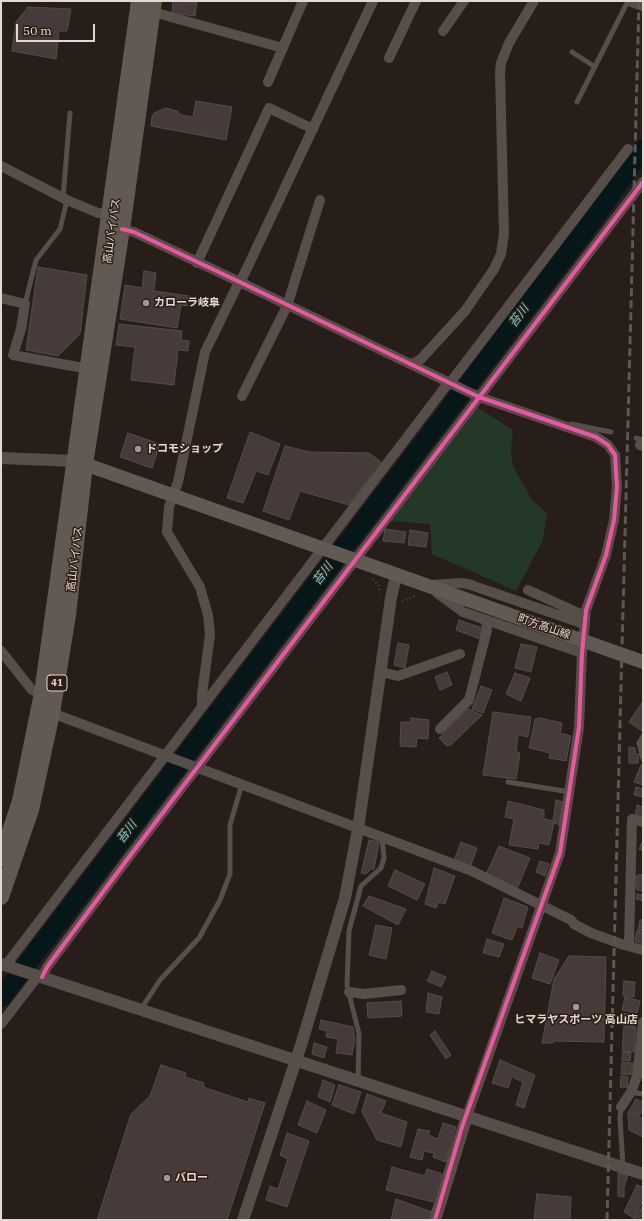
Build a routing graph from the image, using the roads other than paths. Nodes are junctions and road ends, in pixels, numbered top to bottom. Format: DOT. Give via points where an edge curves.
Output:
graph roads {
  1 [pos="139,1"];
  2 [pos="303,1"];
  3 [pos="373,1"];
  4 [pos="416,1"];
  5 [pos="464,1"];
  6 [pos="534,1"];
  7 [pos="628,1"];
  8 [pos="632,1"];
  9 [pos="643,5"];
  10 [pos="153,7"];
  11 [pos="443,31"];
  12 [pos="283,48"];
  13 [pos="572,52"];
  14 [pos="389,58"];
  15 [pos="595,67"];
  16 [pos="268,82"];
  17 [pos="577,102"];
  18 [pos="70,113"];
  19 [pos="313,129"];
  20 [pos="628,149"];
  21 [pos="1,166"];
  22 [pos="643,182"];
  23 [pos="65,199"];
  24 [pos="320,200"];
  25 [pos="109,214"];
  26 [pos="122,229"];
  27 [pos="197,262"];
  28 [pos="239,282"];
  29 [pos="1,298"];
  30 [pos="25,304"];
  31 [pos="287,306"];
  32 [pos="412,364"];
  33 [pos="78,367"];
  34 [pos="451,383"];
  35 [pos="242,396"];
  36 [pos="477,396"];
  37 [pos="554,422"];
  38 [pos="611,432"];
  39 [pos="2,459"];
  40 [pos="80,462"];
  41 [pos="172,495"];
  42 [pos="325,549"];
  43 [pos="354,559"];
  44 [pos="396,575"];
  45 [pos="427,585"];
  46 [pos="528,590"];
  47 [pos="486,620"];
  48 [pos="585,620"];
  49 [pos="1,651"];
  50 [pos="582,653"];
  51 [pos="460,654"];
  52 [pos="643,662"];
  53 [pos="381,672"];
  54 [pos="42,693"];
  55 [pos="202,707"];
  56 [pos="52,713"];
  57 [pos="440,729"];
  58 [pos="643,736"];
  59 [pos="167,756"];
  60 [pos="643,759"];
  61 [pos="196,767"];
  62 [pos="508,782"];
  63 [pos="242,784"];
  64 [pos="570,792"];
  65 [pos="643,822"];
  66 [pos="358,829"];
  67 [pos="382,838"];
  68 [pos="1,858"];
  69 [pos="1,897"];
  70 [pos="541,906"];
  71 [pos="629,946"];
  72 [pos="643,950"];
  73 [pos="5,965"];
  74 [pos="38,976"];
  75 [pos="401,990"];
  76 [pos="349,992"];
  77 [pos="141,1009"];
  78 [pos="643,1022"];
  79 [pos="1,1024"];
  80 [pos="295,1060"];
  81 [pos="358,1080"];
  82 [pos="631,1092"];
  83 [pos="643,1094"];
  84 [pos="622,1107"];
  85 [pos="467,1116"];
  86 [pos="623,1168"];
  87 [pos="643,1174"];
  88 [pos="243,1220"];
  89 [pos="435,1220"];
  1 -- 25 [label="highway, 高山バイパス / 41"];
  2 -- 12 [label="street"];
  3 -- 19 [label="street"];
  4 -- 14 [label="street"];
  5 -- 11 [label="street"];
  6 -- 32 [label="street" via="509,43 500,72 504,233 501,254 494,269 465,311 421,359"];
  7 -- 15 [label="lane"];
  8 -- 9 [label="street"];
  10 -- 12 [label="street"];
  10 -- 26 [label="highway, 高山バイパス / 41"];
  12 -- 16 [label="street"];
  13 -- 15 [label="lane"];
  15 -- 17 [label="lane"];
  18 -- 23 [label="lane"];
  19 -- 27 [label="street" via="269,108"];
  19 -- 28 [label="street"];
  20 -- 34 [label="street"];
  21 -- 23 [label="street"];
  22 -- 36 [label="street"];
  23 -- 25 [label="street" via="98,213"];
  23 -- 30 [label="lane" via="60,229 36,260"];
  24 -- 31 [label="street"];
  25 -- 40 [label="highway, 高山バイパス / 41"];
  26 -- 27 [label="street" via="134,232"];
  26 -- 40 [label="highway, 高山バイパス / 41"];
  27 -- 28 [label="street"];
  28 -- 31 [label="street"];
  28 -- 41 [label="street" via="205,352 178,482"];
  29 -- 30 [label="street"];
  30 -- 33 [label="street" via="13,355"];
  31 -- 32 [label="street"];
  31 -- 35 [label="street"];
  32 -- 34 [label="street"];
  34 -- 36 [label="street"];
  34 -- 42 [label="street"];
  36 -- 37 [label="street"];
  36 -- 43 [label="street"];
  37 -- 38 [label="lane"];
  37 -- 48 [label="street" via="602,440 615,455 617,487 614,520 606,555 589,599"];
  39 -- 40 [label="street"];
  40 -- 41 [label="main road"];
  40 -- 54 [label="highway, 高山バイパス / 41"];
  40 -- 56 [label="highway, 高山バイパス / 41" via="68,615"];
  41 -- 42 [label="main road"];
  41 -- 55 [label="street" via="167,532 200,587 209,620 210,635"];
  42 -- 43 [label="main road"];
  42 -- 55 [label="street"];
  43 -- 44 [label="main road, 町方高山線"];
  43 -- 61 [label="street"];
  44 -- 45 [label="main road, 町方高山線"];
  44 -- 53 [label="street"];
  45 -- 47 [label="street" via="464,612"];
  45 -- 48 [label="street" via="468,584"];
  45 -- 52 [label="main road, 町方高山線"];
  46 -- 48 [label="street"];
  47 -- 50 [label="street"];
  47 -- 57 [label="street" via="487,630 470,700"];
  48 -- 50 [label="street"];
  49 -- 54 [label="street" via="32,690"];
  50 -- 64 [label="street" via="579,727"];
  51 -- 53 [label="street" via="398,676"];
  53 -- 66 [label="street"];
  54 -- 68 [label="highway, 高山バイパス / 41" via="20,801"];
  55 -- 59 [label="street"];
  56 -- 59 [label="street"];
  56 -- 69 [label="highway, 高山バイパス / 41" via="31,810"];
  58 -- 60 [label="lane" via="639,743"];
  59 -- 61 [label="street"];
  59 -- 73 [label="street"];
  61 -- 63 [label="street"];
  61 -- 74 [label="street"];
  62 -- 64 [label="lane"];
  63 -- 66 [label="street"];
  63 -- 77 [label="lane" via="230,825 230,874 220,900 199,938 160,980"];
  64 -- 70 [label="street" via="560,853"];
  65 -- 71 [label="street" via="632,819"];
  66 -- 67 [label="street"];
  66 -- 80 [label="street" via="345,898"];
  67 -- 70 [label="street" via="472,871"];
  67 -- 76 [label="lane" via="384,858 381,868 361,886 352,914 347,961"];
  70 -- 71 [label="street" via="591,933"];
  70 -- 85 [label="street"];
  71 -- 72 [label="street"];
  73 -- 74 [label="street"];
  74 -- 77 [label="street"];
  74 -- 79 [label="street"];
  75 -- 76 [label="street" via="364,994"];
  76 -- 81 [label="lane" via="359,1034"];
  77 -- 80 [label="street"];
  78 -- 82 [label="street" via="639,1065"];
  80 -- 81 [label="street"];
  80 -- 88 [label="street"];
  81 -- 85 [label="street"];
  82 -- 83 [label="lane"];
  82 -- 84 [label="street"];
  84 -- 86 [label="lane" via="620,1118"];
  85 -- 86 [label="street"];
  85 -- 89 [label="street"];
  86 -- 87 [label="street"];
}
